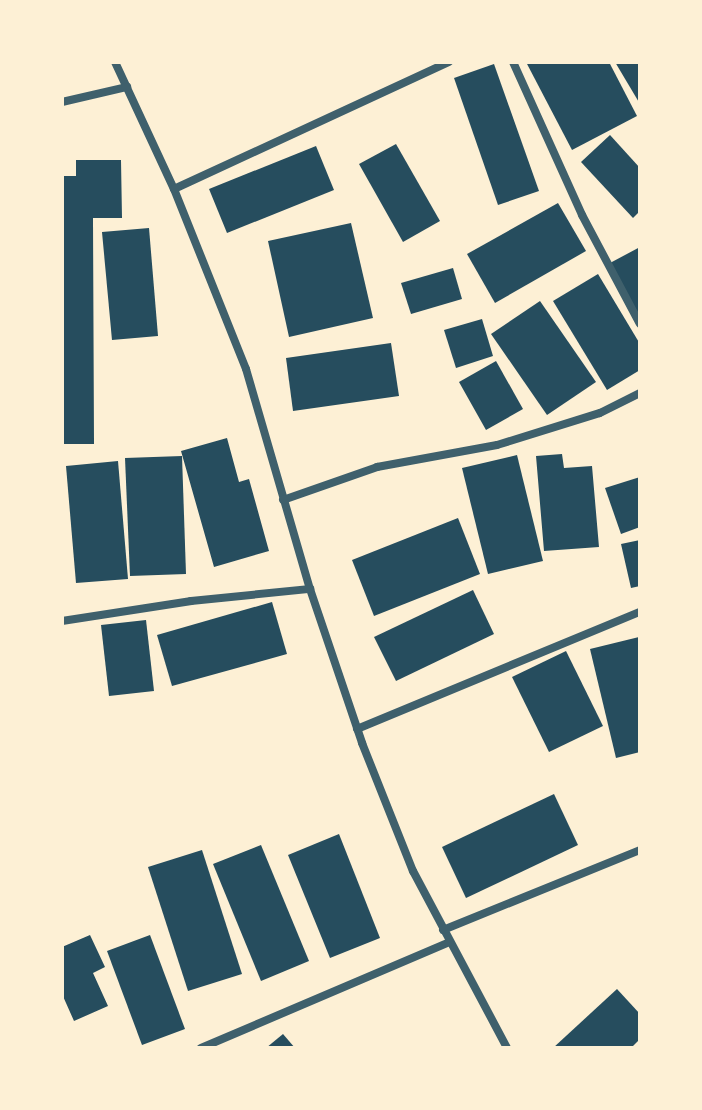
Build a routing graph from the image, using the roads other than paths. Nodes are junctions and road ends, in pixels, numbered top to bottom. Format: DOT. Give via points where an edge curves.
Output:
graph roads {
  1 [pos="115,62"];
  2 [pos="449,62"];
  3 [pos="513,62"];
  4 [pos="127,87"];
  5 [pos="62,102"];
  6 [pos="174,189"];
  7 [pos="640,324"];
  8 [pos="640,393"];
  9 [pos="283,500"];
  10 [pos="310,589"];
  11 [pos="640,612"];
  12 [pos="62,621"];
  13 [pos="357,729"];
  14 [pos="640,850"];
  15 [pos="443,930"];
  16 [pos="449,942"];
  17 [pos="201,1048"];
  18 [pos="507,1048"];
  1 -- 4 [label="street"];
  2 -- 6 [label="street"];
  3 -- 7 [label="street" via="582,215"];
  4 -- 5 [label="street"];
  4 -- 6 [label="street"];
  6 -- 9 [label="street" via="246,369"];
  8 -- 9 [label="street" via="600,413 497,445 377,467"];
  9 -- 10 [label="street"];
  10 -- 12 [label="street"];
  10 -- 13 [label="street"];
  11 -- 13 [label="street"];
  13 -- 15 [label="street" via="413,871"];
  14 -- 15 [label="street"];
  15 -- 16 [label="street"];
  16 -- 17 [label="street"];
  16 -- 18 [label="street"];
}
